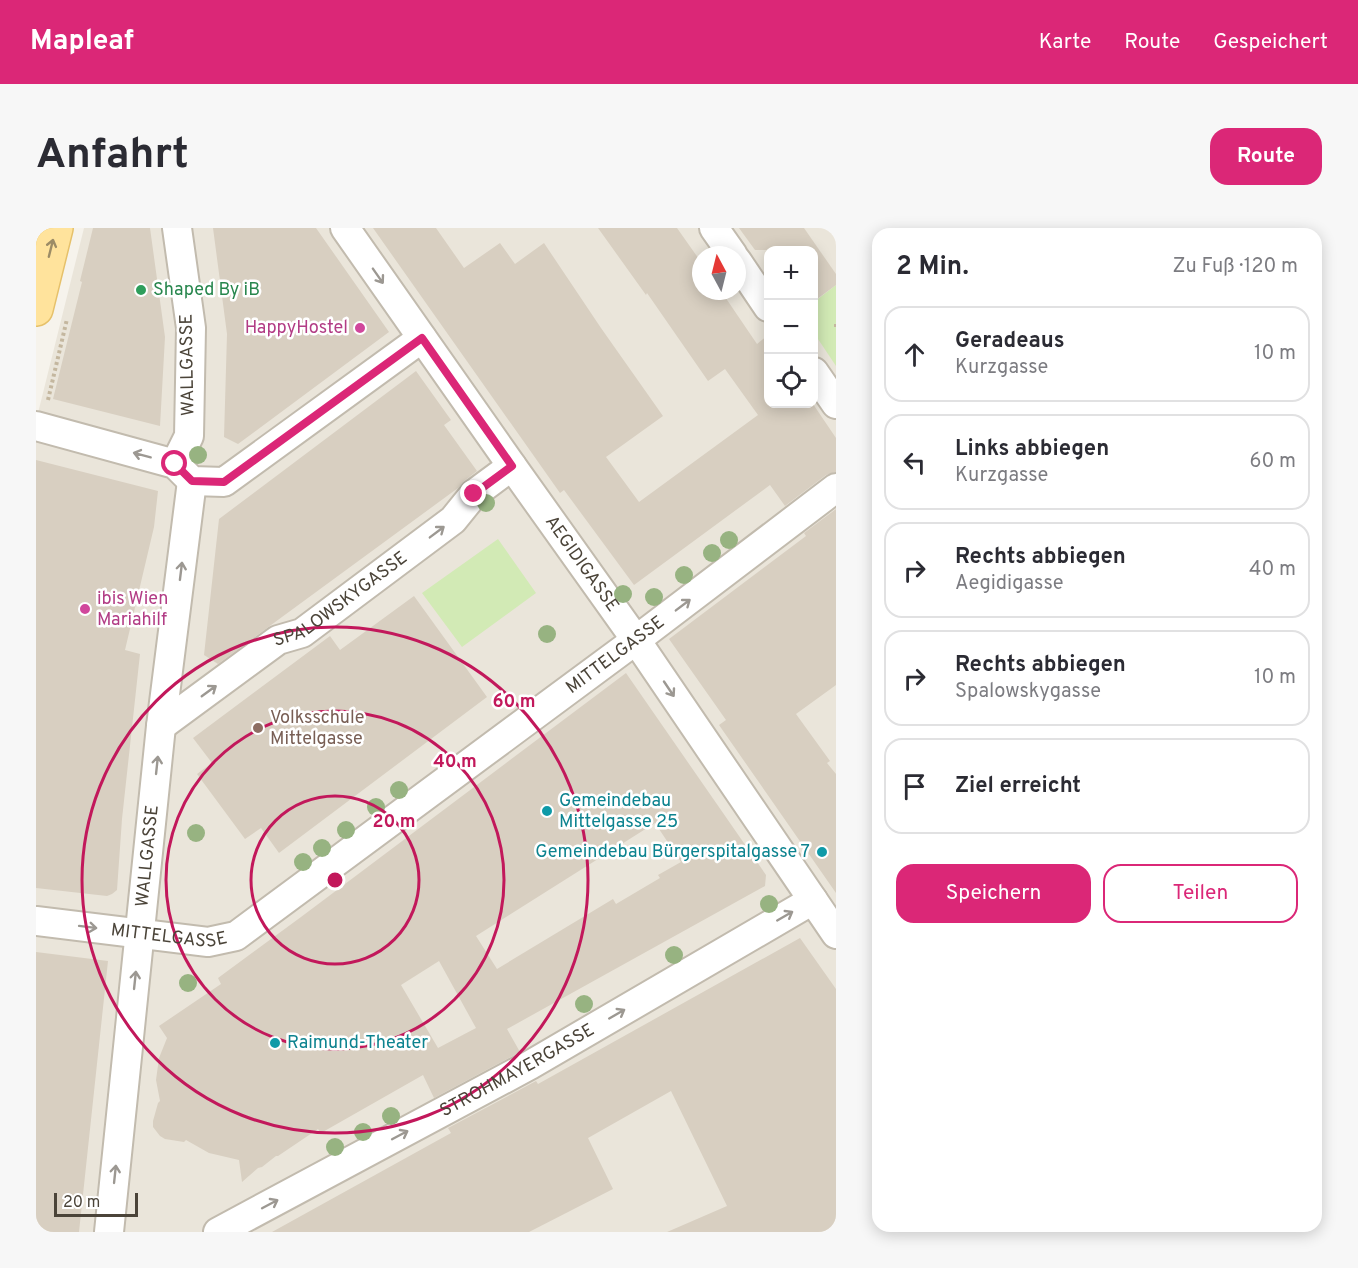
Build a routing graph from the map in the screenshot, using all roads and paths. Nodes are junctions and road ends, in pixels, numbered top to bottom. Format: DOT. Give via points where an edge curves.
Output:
graph roads {
  1 [pos="56,228"];
  2 [pos="177,228"];
  3 [pos="345,228"];
  4 [pos="714,228"];
  5 [pos="727,246"];
  6 [pos="746,274"];
  7 [pos="764,301"];
  8 [pos="36,309"];
  9 [pos="836,324"];
  10 [pos="836,329"];
  11 [pos="422,338"];
  12 [pos="818,379"];
  13 [pos="836,404"];
  14 [pos="36,426"];
  15 [pos="512,466"];
  16 [pos="184,472"];
  17 [pos="836,488"];
  18 [pos="636,640"];
  19 [pos="162,726"];
  20 [pos="813,900"];
  21 [pos="36,921"];
  22 [pos="140,933"];
  23 [pos="836,934"];
  24 [pos="110,1232"];
  25 [pos="218,1232"];
  8 -- 1 [label="main road, one-way"];
  2 -- 16 [label="street, WALLGASSE" via="191,328 189,436"];
  3 -- 11 [label="street, AEGIDIGASSE, one-way"];
  4 -- 5 [label="street"];
  6 -- 7 [label="street"];
  9 -- 10 [label="path"];
  11 -- 15 [label="street, AEGIDIGASSE"];
  11 -- 16 [label="street" via="224,482"];
  12 -- 13 [label="street"];
  16 -- 14 [label="street, one-way"];
  15 -- 18 [label="street, AEGIDIGASSE"];
  19 -- 15 [label="street, SPALOWSKYGASSE, one-way" via="278,640 302,633 453,520 474,494"];
  19 -- 16 [label="street, WALLGASSE, one-way"];
  18 -- 17 [label="street, MITTELGASSE, one-way"];
  18 -- 20 [label="street, AEGIDIGASSE, one-way"];
  18 -- 22 [label="street, MITTELGASSE" via="236,936 208,942"];
  22 -- 19 [label="street, WALLGASSE, one-way"];
  20 -- 23 [label="street, AEGIDIGASSE"];
  25 -- 20 [label="street, STROHMAYERGASSE, one-way" via="530,1065"];
  21 -- 22 [label="street, MITTELGASSE, one-way"];
  24 -- 22 [label="street, WALLGASSE, one-way"];
}
